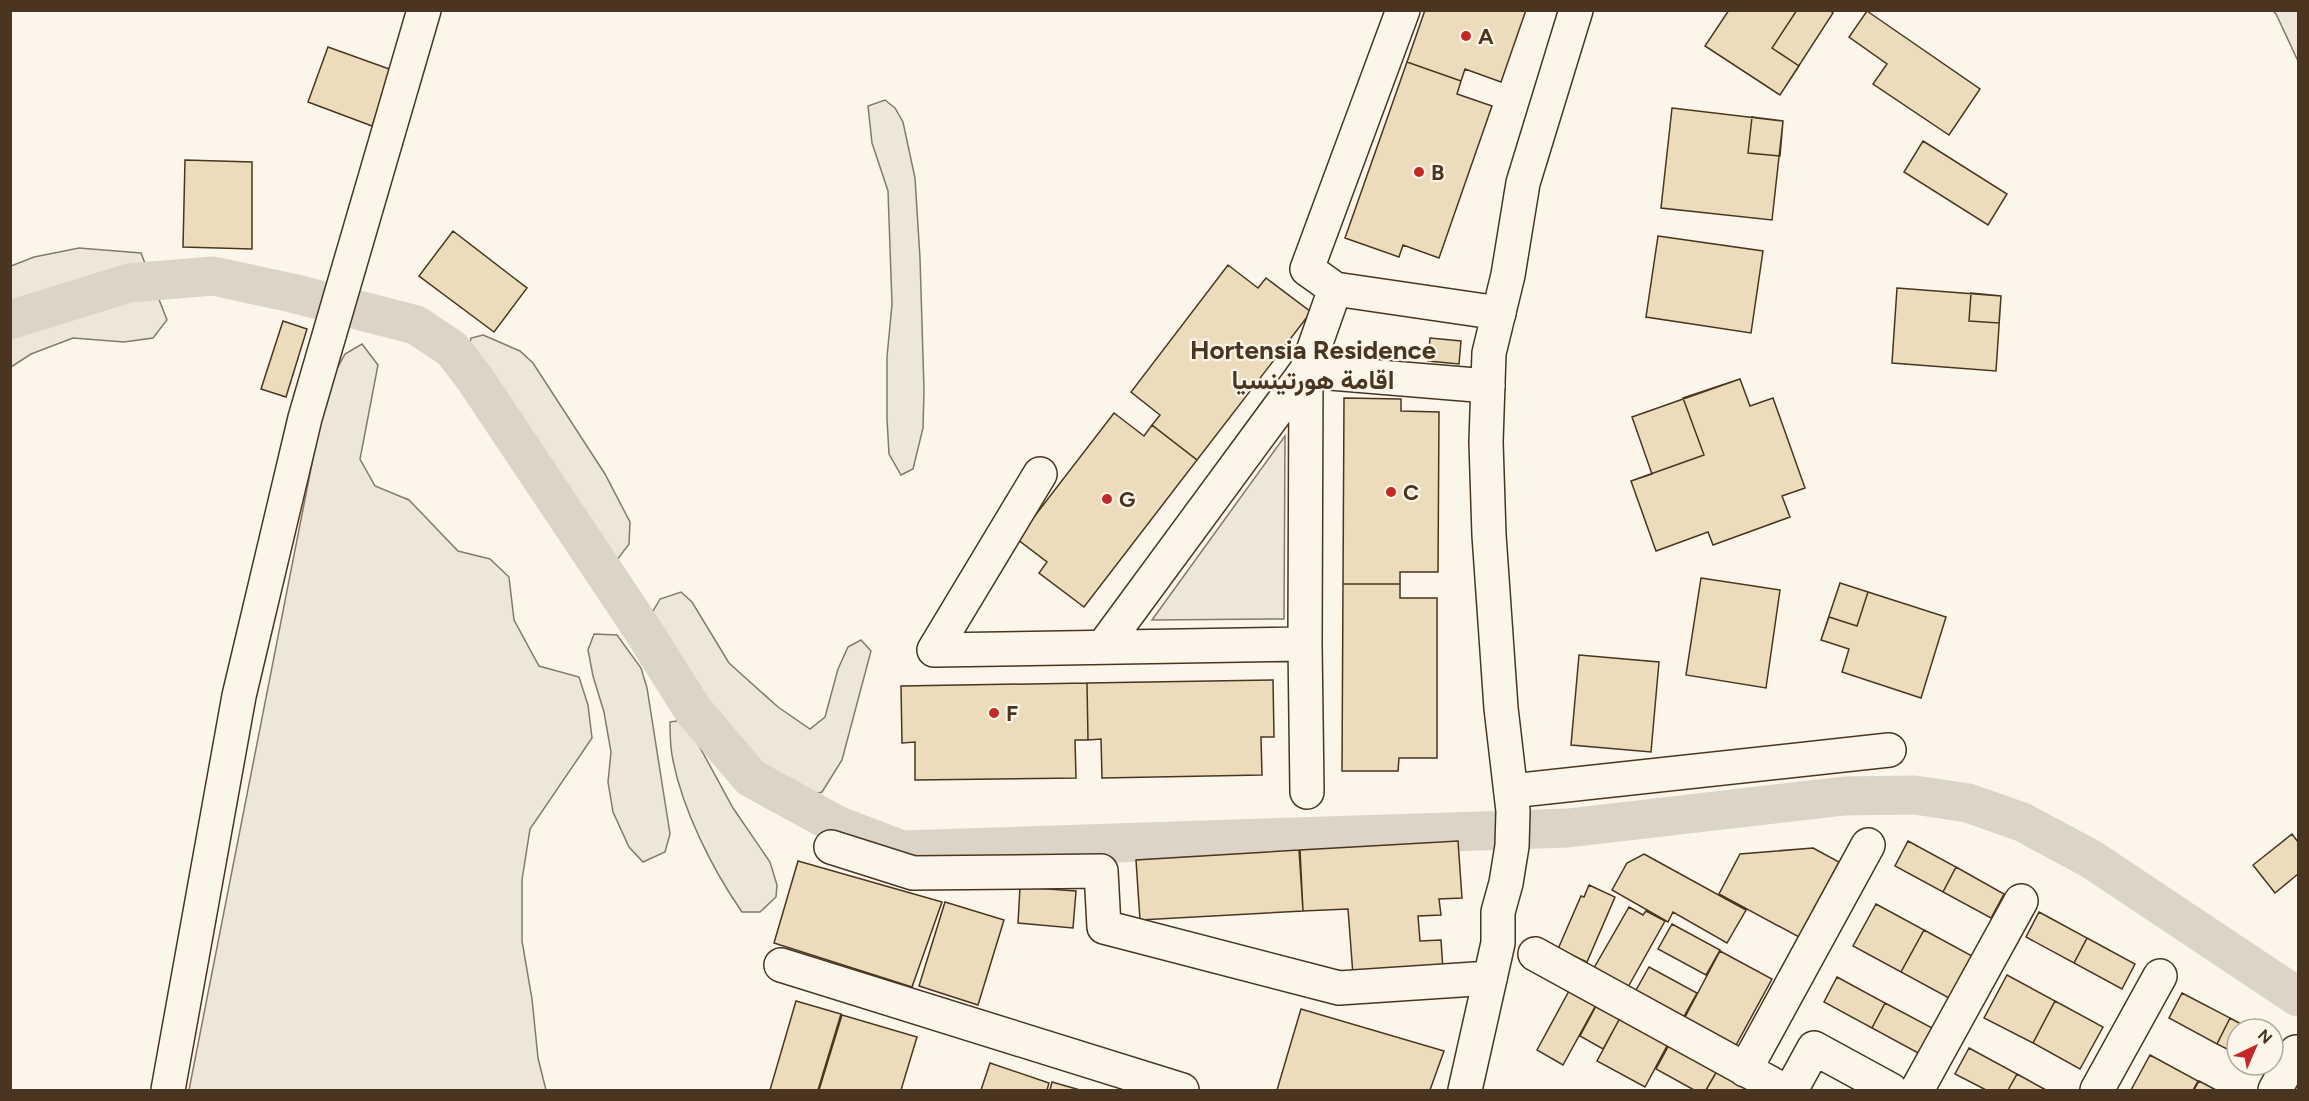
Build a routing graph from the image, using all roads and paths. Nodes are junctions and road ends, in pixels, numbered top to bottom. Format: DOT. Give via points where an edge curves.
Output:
graph roads {
  1 [pos="424,10"];
  2 [pos="1402,10"];
  3 [pos="1576,10"];
  4 [pos="1335,289"];
  5 [pos="1499,313"];
  6 [pos="1306,371"];
  7 [pos="1488,386"];
  8 [pos="1040,474"];
  9 [pos="1305,644"];
  10 [pos="1103,646"];
  11 [pos="1890,750"];
  12 [pos="1510,791"];
  13 [pos="1306,792"];
  14 [pos="1869,845"];
  15 [pos="831,847"];
  16 [pos="2021,901"];
  17 [pos="1534,954"];
  18 [pos="781,965"];
  19 [pos="2160,976"];
  20 [pos="1490,978"];
  21 [pos="1770,1024"];
  22 [pos="1814,1048"];
  23 [pos="2296,1052"];
  24 [pos="1745,1070"];
  25 [pos="168,1090"];
  26 [pos="1182,1090"];
  27 [pos="1465,1090"];
  28 [pos="1783,1090"];
  29 [pos="1791,1090"];
  30 [pos="1891,1090"];
  31 [pos="1917,1090"];
  32 [pos="2097,1090"];
  33 [pos="2275,1090"];
  1 -- 25 [label="street" via="305,418 244,673"];
  2 -- 4 [label="street" via="1307,269"];
  3 -- 5 [label="street" via="1523,183"];
  4 -- 5 [label="street"];
  4 -- 6 [label="street"];
  5 -- 7 [label="street" via="1489,353"];
  6 -- 7 [label="street"];
  6 -- 9 [label="street"];
  6 -- 10 [label="street"];
  7 -- 12 [label="street" via="1490,535"];
  8 -- 10 [label="street" via="934,650"];
  9 -- 10 [label="street"];
  9 -- 13 [label="street"];
  11 -- 12 [label="street"];
  12 -- 20 [label="street" via="1512,846"];
  14 -- 21 [label="street"];
  15 -- 20 [label="street" via="913,873 1101,872 1104,927 1339,988"];
  16 -- 31 [label="street"];
  17 -- 24 [label="street"];
  18 -- 26 [label="street"];
  19 -- 32 [label="street"];
  20 -- 27 [label="street"];
  21 -- 22 [label="street"];
  21 -- 24 [label="street"];
  22 -- 29 [label="street"];
  22 -- 30 [label="street"];
  23 -- 33 [label="street"];
  24 -- 28 [label="street"];
}
